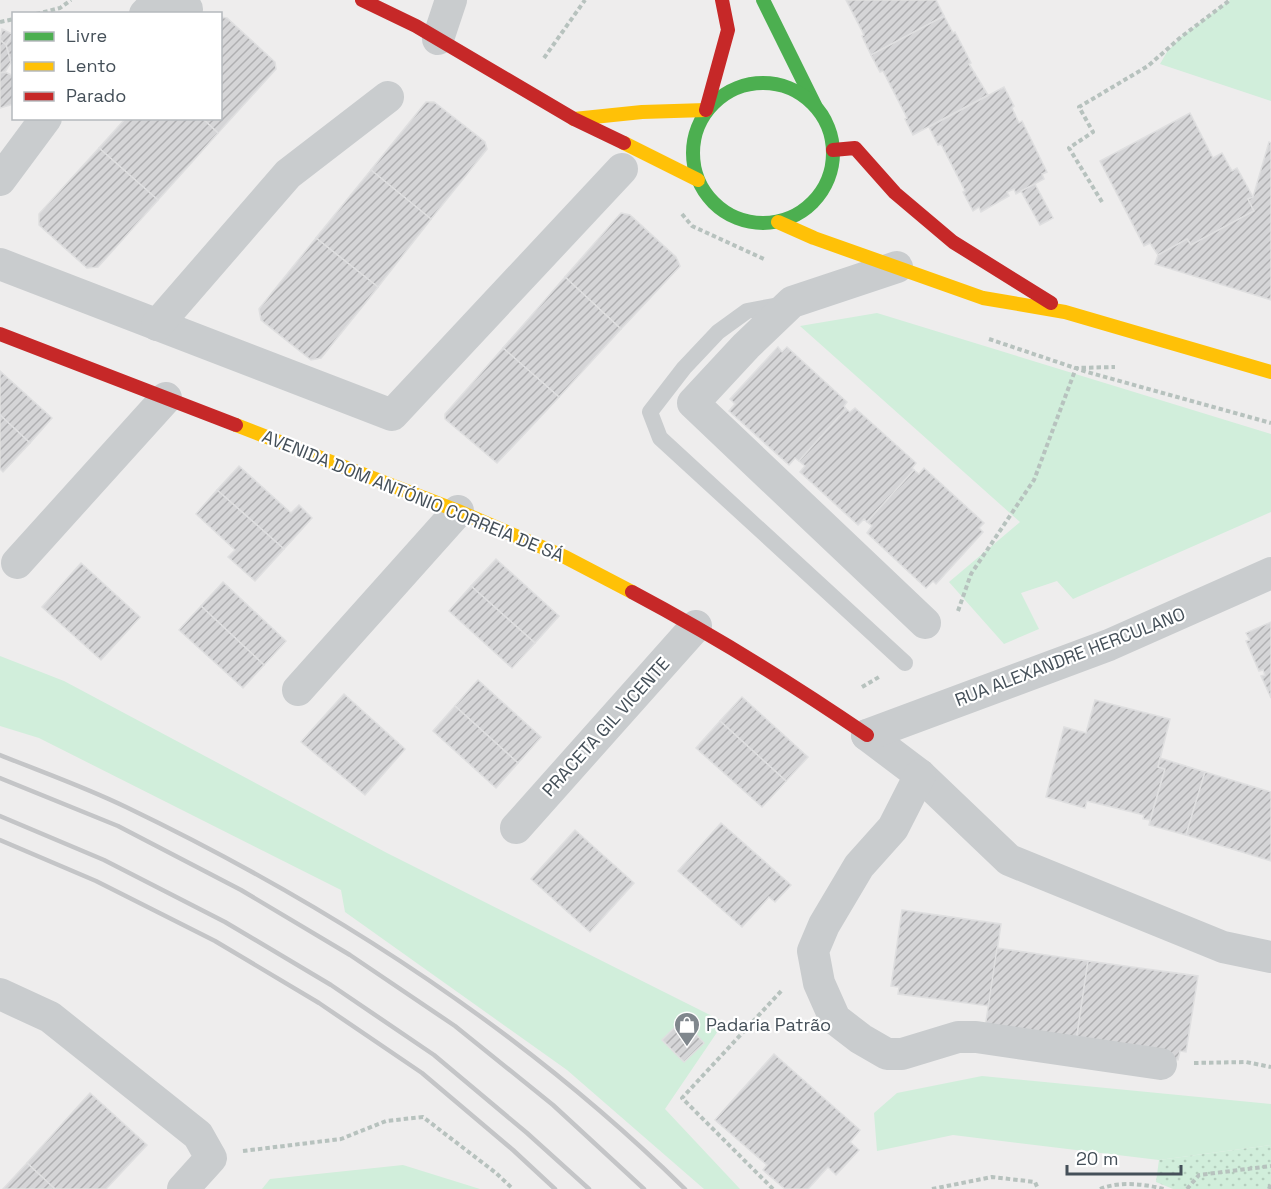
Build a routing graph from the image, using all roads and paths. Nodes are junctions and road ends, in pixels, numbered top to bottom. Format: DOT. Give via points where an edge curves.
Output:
graph roads {
  1 [pos="71,0"];
  2 [pos="362,0"];
  3 [pos="451,0"];
  4 [pos="585,0"];
  5 [pos="722,0"];
  6 [pos="763,0"];
  7 [pos="1230,0"];
  8 [pos="187,9"];
  9 [pos="44,12"];
  10 [pos="147,12"];
  11 [pos="438,39"];
  12 [pos="506,79"];
  13 [pos="388,97"];
  14 [pos="815,105"];
  15 [pos="706,110"];
  16 [pos="574,119"];
  17 [pos="45,120"];
  18 [pos="834,150"];
  19 [pos="622,169"];
  20 [pos="0,180"];
  21 [pos="698,180"];
  22 [pos="1102,202"];
  23 [pos="778,222"];
  24 [pos="0,264"];
  25 [pos="897,267"];
  26 [pos="792,302"];
  27 [pos="1065,312"];
  28 [pos="157,325"];
  29 [pos="0,334"];
  30 [pos="1140,334"];
  31 [pos="1271,372"];
  32 [pos="166,398"];
  33 [pos="458,511"];
  34 [pos="17,563"];
  35 [pos="1271,573"];
  36 [pos="956,618"];
  37 [pos="925,624"];
  38 [pos="696,626"];
  39 [pos="905,663"];
  40 [pos="298,690"];
  41 [pos="826,707"];
  42 [pos="867,735"];
  43 [pos="920,775"];
  44 [pos="516,828"];
  45 [pos="813,951"];
  46 [pos="1271,957"];
  47 [pos="0,994"];
  48 [pos="1161,1064"];
  49 [pos="1271,1067"];
  50 [pos="254,1149"];
  51 [pos="1271,1166"];
  52 [pos="1271,1184"];
  53 [pos="183,1189"];
  54 [pos="513,1189"];
  55 [pos="773,1189"];
  56 [pos="932,1189"];
  57 [pos="1038,1189"];
  58 [pos="1100,1189"];
  59 [pos="1164,1189"];
  60 [pos="1187,1189"];
  61 [pos="1269,1189"];
  1 -- 9 [label="path"];
  2 -- 11 [label="street"];
  3 -- 11 [label="street"];
  4 -- 12 [label="path" via="547,56"];
  5 -- 15 [label="street" via="728,30"];
  6 -- 14 [label="street"];
  7 -- 22 [label="path" via="1148,66 1079,107 1093,132 1069,148"];
  8 -- 10 [label="street" via="152,7"];
  11 -- 12 [label="street"];
  12 -- 16 [label="street"];
  13 -- 28 [label="street" via="288,174"];
  14 -- 15 [label="street" via="795,90 780,85 747,84 725,93"];
  14 -- 18 [label="street" via="828,125"];
  15 -- 16 [label="street"];
  15 -- 21 [label="street" via="695,131 692,156"];
  16 -- 21 [label="street"];
  17 -- 20 [label="street"];
  18 -- 23 [label="street" via="831,174 819,196 801,212"];
  18 -- 27 [label="street" via="855,148 895,193 952,242"];
  19 -- 28 [label="street" via="392,415"];
  21 -- 23 [label="street" via="711,201 730,216 754,223"];
  23 -- 25 [label="street"];
  24 -- 28 [label="street"];
  25 -- 26 [label="street"];
  25 -- 27 [label="street" via="983,298"];
  26 -- 37 [label="street" via="693,403"];
  26 -- 39 [label="lane" via="747,310 718,332 650,412 660,438"];
  27 -- 30 [label="street"];
  29 -- 32 [label="street, AVENIDA DOM ANTÓNIO CORREIA DE SÁ"];
  30 -- 31 [label="street"];
  30 -- 36 [label="path" via="1118,366 1076,368 1034,480 971,574"];
  32 -- 33 [label="street, AVENIDA DOM ANTÓNIO CORREIA DE SÁ"];
  32 -- 34 [label="street"];
  33 -- 38 [label="street, AVENIDA DOM ANTÓNIO CORREIA DE SÁ" via="565,556"];
  33 -- 40 [label="street"];
  35 -- 42 [label="street, RUA ALEXANDRE HERCULANO" via="1109,645"];
  38 -- 41 [label="street, AVENIDA DOM ANTÓNIO CORREIA DE SÁ"];
  38 -- 44 [label="street, PRACETA GIL VICENTE"];
  39 -- 41 [label="path"];
  41 -- 42 [label="street, AVENIDA DOM ANTÓNIO CORREIA DE SÁ"];
  42 -- 43 [label="street, AVENIDA DOM ANTÓNIO CORREIA DE SÁ"];
  43 -- 45 [label="street" via="893,828 859,866"];
  43 -- 46 [label="street, AVENIDA DOM ANTÓNIO CORREIA DE SÁ" via="1009,860 1223,947"];
  45 -- 48 [label="street" via="819,983 835,1019 887,1054 958,1037 976,1037"];
  45 -- 55 [label="path" via="791,980 681,1098"];
  47 -- 53 [label="street" via="50,1017 198,1135 211,1158"];
  48 -- 49 [label="path" via="1246,1062"];
  50 -- 54 [label="path" via="341,1139 386,1121 423,1117"];
  51 -- 60 [label="path" via="1199,1175"];
  52 -- 61 [label="path"];
  56 -- 57 [label="path" via="1003,1177 1035,1182"];
  58 -- 59 [label="path" via="1137,1184"];
}
